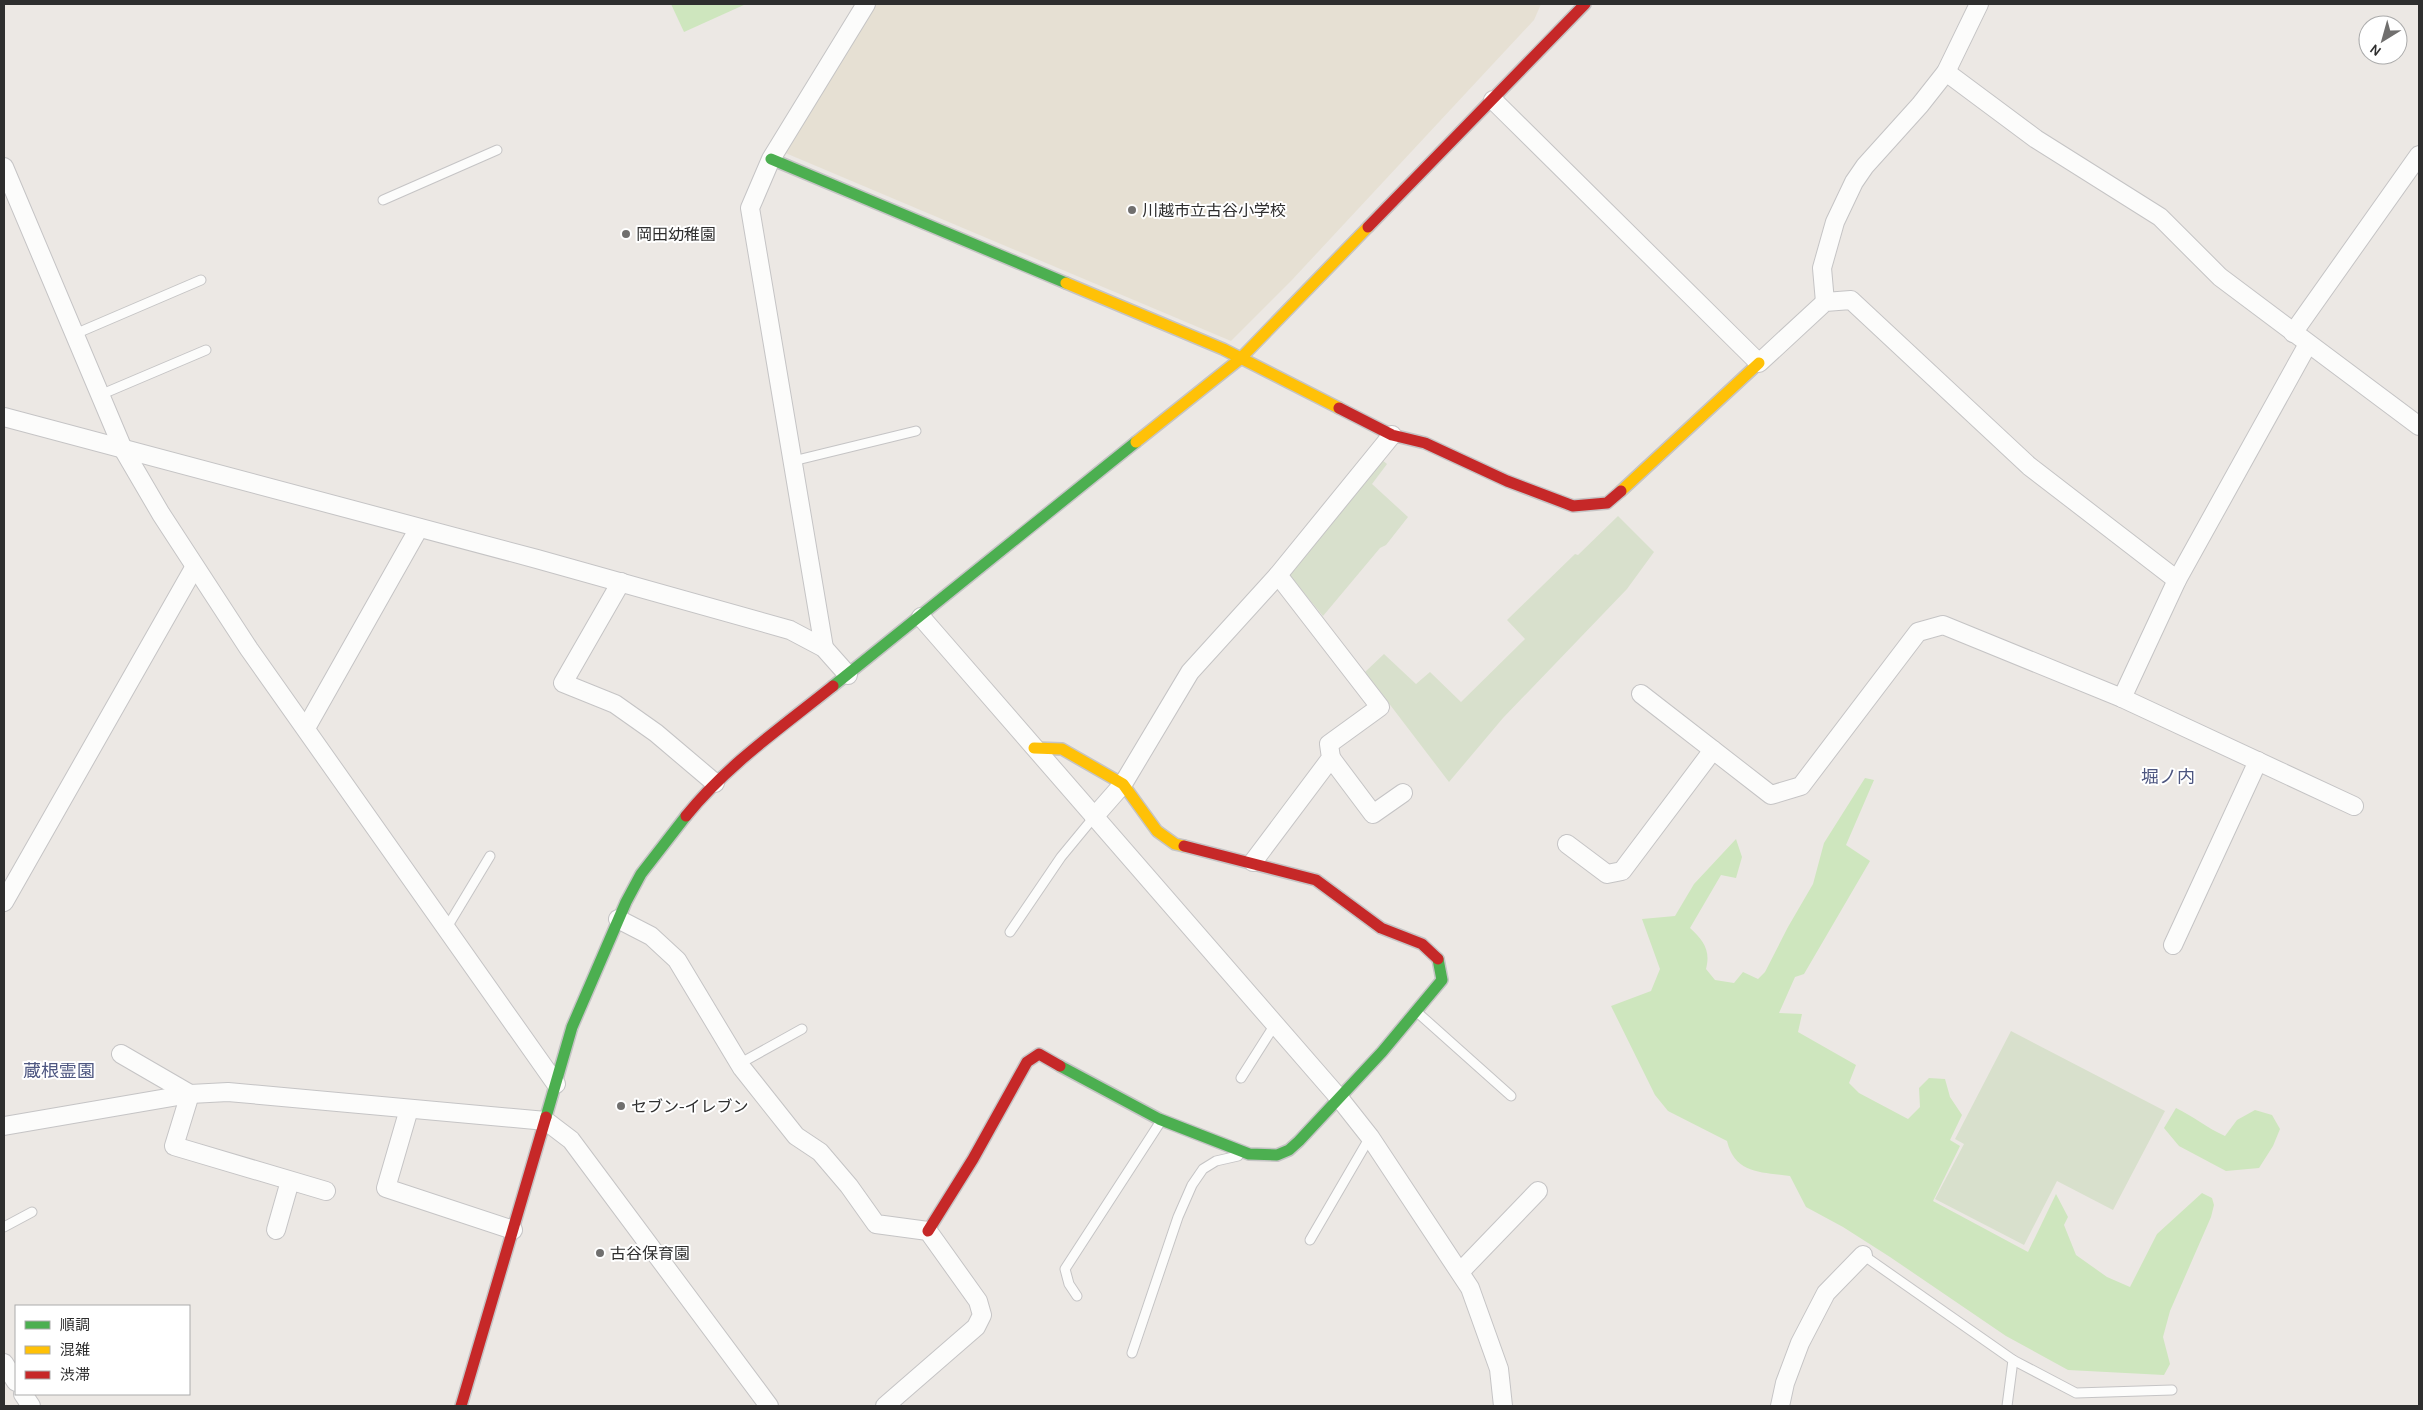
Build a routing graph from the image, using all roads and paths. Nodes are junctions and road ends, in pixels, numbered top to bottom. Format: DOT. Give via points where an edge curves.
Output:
graph roads {
  1 [pos="866,4"];
  2 [pos="1585,4"];
  3 [pos="1979,4"];
  4 [pos="1946,72"];
  5 [pos="1493,100"];
  6 [pos="497,150"];
  7 [pos="2419,155"];
  8 [pos="771,159"];
  9 [pos="4,167"];
  10 [pos="383,200"];
  11 [pos="201,280"];
  12 [pos="1825,302"];
  13 [pos="2293,333"];
  14 [pos="75,334"];
  15 [pos="2308,344"];
  16 [pos="206,350"];
  17 [pos="1240,359"];
  18 [pos="1759,363"];
  19 [pos="100,395"];
  20 [pos="4,417"];
  21 [pos="2419,426"];
  22 [pos="916,431"];
  23 [pos="1392,435"];
  24 [pos="123,449"];
  25 [pos="793,461"];
  26 [pos="419,528"];
  27 [pos="194,568"];
  28 [pos="1278,575"];
  29 [pos="2177,580"];
  30 [pos="621,582"];
  31 [pos="921,617"];
  32 [pos="824,648"];
  33 [pos="848,675"];
  34 [pos="1641,694"];
  35 [pos="2122,698"];
  36 [pos="306,728"];
  37 [pos="1034,748"];
  38 [pos="1713,750"];
  39 [pos="1331,758"];
  40 [pos="2258,761"];
  41 [pos="715,783"];
  42 [pos="1123,784"];
  43 [pos="1403,793"];
  44 [pos="2354,806"];
  45 [pos="1094,817"];
  46 [pos="1567,844"];
  47 [pos="490,856"];
  48 [pos="1253,862"];
  49 [pos="4,902"];
  50 [pos="618,919"];
  51 [pos="446,929"];
  52 [pos="1010,932"];
  53 [pos="2173,945"];
  54 [pos="1417,1012"];
  55 [pos="1274,1026"];
  56 [pos="802,1030"];
  57 [pos="120,1054"];
  58 [pos="739,1064"];
  59 [pos="1241,1078"];
  60 [pos="556,1084"];
  61 [pos="190,1094"];
  62 [pos="1511,1096"];
  63 [pos="1340,1099"];
  64 [pos="410,1109"];
  65 [pos="546,1121"];
  66 [pos="1162,1121"];
  67 [pos="4,1126"];
  68 [pos="1370,1138"];
  69 [pos="1248,1153"];
  70 [pos="290,1181"];
  71 [pos="326,1191"];
  72 [pos="1538,1191"];
  73 [pos="32,1212"];
  74 [pos="4,1227"];
  75 [pos="276,1230"];
  76 [pos="513,1230"];
  77 [pos="928,1231"];
  78 [pos="1310,1240"];
  79 [pos="1863,1255"];
  80 [pos="1460,1272"];
  81 [pos="1077,1296"];
  82 [pos="1132,1353"];
  83 [pos="2013,1360"];
  84 [pos="4,1363"];
  85 [pos="15,1380"];
  86 [pos="2172,1390"];
  87 [pos="24,1395"];
  88 [pos="31,1406"];
  89 [pos="460,1406"];
  90 [pos="769,1406"];
  91 [pos="885,1406"];
  92 [pos="1503,1406"];
  93 [pos="1780,1406"];
  94 [pos="2006,1406"];
  1 -- 8 [label="street"];
  2 -- 5 [label="street"];
  3 -- 4 [label="street"];
  4 -- 12 [label="street" via="1854,182 1835,222 1822,268"];
  4 -- 13 [label="street" via="2036,139 2160,217 2220,277"];
  5 -- 17 [label="street"];
  5 -- 18 [label="street"];
  6 -- 10 [label="lane"];
  7 -- 13 [label="street"];
  8 -- 17 [label="street" via="1223,348"];
  8 -- 25 [label="street" via="750,208"];
  9 -- 14 [label="street"];
  11 -- 14 [label="lane"];
  12 -- 18 [label="street"];
  12 -- 29 [label="street" via="1851,300 2029,466"];
  13 -- 15 [label="street"];
  14 -- 19 [label="street"];
  15 -- 21 [label="street"];
  15 -- 29 [label="street"];
  16 -- 19 [label="lane"];
  17 -- 23 [label="street"];
  17 -- 31 [label="street"];
  18 -- 23 [label="street" via="1607,503 1573,506 1507,481 1425,443"];
  19 -- 24 [label="street"];
  20 -- 24 [label="street"];
  22 -- 25 [label="lane"];
  23 -- 28 [label="street"];
  24 -- 26 [label="street"];
  24 -- 27 [label="street"];
  25 -- 32 [label="street"];
  26 -- 30 [label="street"];
  26 -- 36 [label="street"];
  27 -- 36 [label="street"];
  27 -- 49 [label="street"];
  28 -- 39 [label="street" via="1380,707 1329,744"];
  28 -- 42 [label="street" via="1190,672"];
  29 -- 35 [label="street"];
  30 -- 32 [label="street" via="790,630"];
  30 -- 41 [label="street" via="563,683 615,704 656,733"];
  31 -- 33 [label="street"];
  31 -- 37 [label="street"];
  32 -- 33 [label="street"];
  33 -- 41 [label="street"];
  34 -- 38 [label="street"];
  35 -- 38 [label="street" via="1943,625 1918,632 1801,786 1771,796"];
  35 -- 40 [label="street"];
  36 -- 51 [label="street"];
  37 -- 42 [label="street" via="1062,749"];
  37 -- 45 [label="street"];
  38 -- 46 [label="street" via="1622,871 1607,874"];
  39 -- 43 [label="street" via="1373,814"];
  39 -- 48 [label="street"];
  40 -- 44 [label="street"];
  40 -- 53 [label="street"];
  41 -- 50 [label="street" via="640,874"];
  42 -- 45 [label="street"];
  42 -- 48 [label="street" via="1157,832 1175,844"];
  45 -- 52 [label="lane" via="1061,857"];
  45 -- 55 [label="street"];
  47 -- 51 [label="lane"];
  48 -- 54 [label="street" via="1316,880 1381,928 1422,944 1440,961 1442,980"];
  50 -- 58 [label="street" via="651,936 677,960"];
  50 -- 60 [label="street" via="572,1027"];
  51 -- 60 [label="street"];
  54 -- 62 [label="lane"];
  54 -- 63 [label="street"];
  55 -- 59 [label="lane"];
  55 -- 63 [label="street"];
  56 -- 58 [label="lane"];
  57 -- 61 [label="street"];
  58 -- 77 [label="street" via="796,1136 820,1152 876,1224"];
  60 -- 65 [label="street"];
  61 -- 64 [label="street" via="228,1092"];
  61 -- 67 [label="street"];
  61 -- 70 [label="street" via="174,1146"];
  63 -- 68 [label="street"];
  63 -- 69 [label="street" via="1290,1150 1264,1157"];
  64 -- 65 [label="street"];
  64 -- 76 [label="street" via="386,1188"];
  65 -- 76 [label="street"];
  65 -- 90 [label="street" via="571,1140"];
  66 -- 69 [label="street"];
  66 -- 77 [label="street" via="1039,1054 1032,1055 984,1143"];
  66 -- 81 [label="lane" via="1065,1269"];
  68 -- 78 [label="lane"];
  68 -- 80 [label="street"];
  69 -- 82 [label="lane" via="1216,1161 1203,1170 1192,1185"];
  70 -- 71 [label="street"];
  70 -- 75 [label="street"];
  72 -- 80 [label="street"];
  73 -- 74 [label="lane"];
  76 -- 89 [label="street"];
  77 -- 91 [label="street" via="978,1301 982,1315 976,1327"];
  79 -- 83 [label="lane"];
  79 -- 93 [label="street" via="1826,1292 1800,1343"];
  80 -- 92 [label="street" via="1470,1288 1499,1369"];
  83 -- 86 [label="lane" via="2076,1393"];
  83 -- 94 [label="lane"];
  84 -- 85 [label="street"];
  87 -- 88 [label="street"];
}
